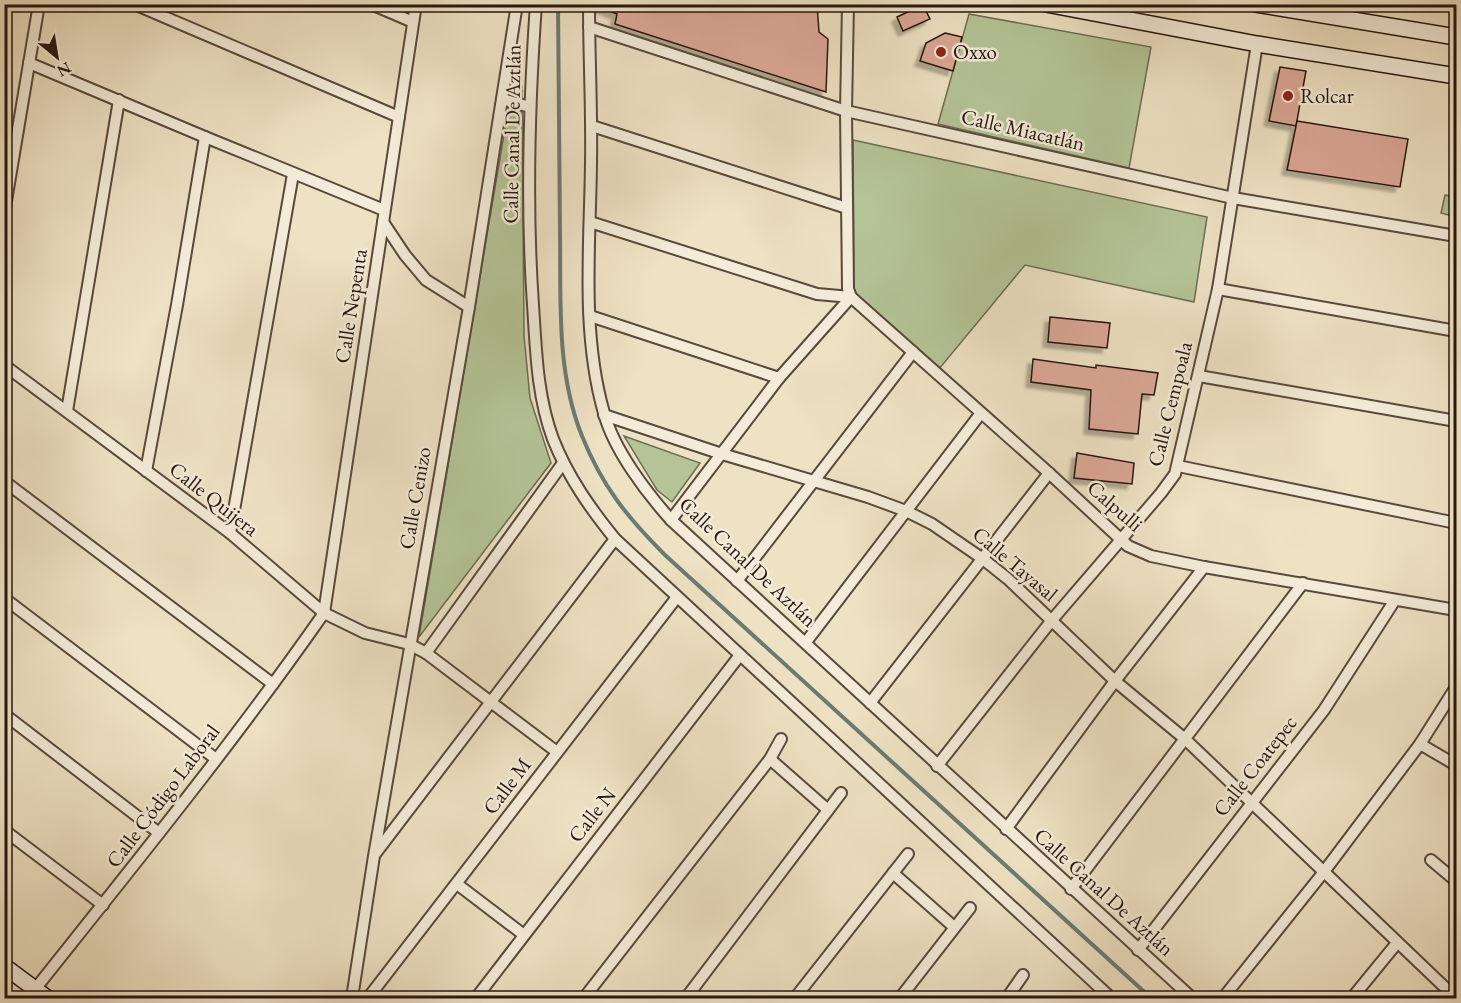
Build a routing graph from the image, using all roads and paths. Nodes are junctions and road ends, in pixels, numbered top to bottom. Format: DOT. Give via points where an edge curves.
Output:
graph roads {
  1 [pos="39,4"];
  2 [pos="134,4"];
  3 [pos="371,4"];
  4 [pos="416,4"];
  5 [pos="517,4"];
  6 [pos="536,4"];
  7 [pos="589,4"];
  8 [pos="848,4"];
  9 [pos="1046,4"];
  10 [pos="1256,4"];
  11 [pos="413,22"];
  12 [pos="589,27"];
  13 [pos="1456,37"];
  14 [pos="1257,44"];
  15 [pos="29,63"];
  16 [pos="1456,76"];
  17 [pos="502,99"];
  18 [pos="119,100"];
  19 [pos="531,107"];
  20 [pos="846,111"];
  21 [pos="399,117"];
  22 [pos="592,126"];
  23 [pos="206,137"];
  24 [pos="293,174"];
  25 [pos="1233,198"];
  26 [pos="847,208"];
  27 [pos="384,210"];
  28 [pos="4,213"];
  29 [pos="383,222"];
  30 [pos="590,222"];
  31 [pos="1456,236"];
  32 [pos="1218,289"];
  33 [pos="851,297"];
  34 [pos="469,307"];
  35 [pos="590,316"];
  36 [pos="1456,331"];
  37 [pos="913,351"];
  38 [pos="4,365"];
  39 [pos="1199,375"];
  40 [pos="779,378"];
  41 [pos="67,411"];
  42 [pos="981,413"];
  43 [pos="604,415"];
  44 [pos="1456,421"];
  45 [pos="722,454"];
  46 [pos="563,463"];
  47 [pos="1178,466"];
  48 [pos="146,471"];
  49 [pos="1049,473"];
  50 [pos="4,481"];
  51 [pos="813,482"];
  52 [pos="906,511"];
  53 [pos="671,520"];
  54 [pos="1456,523"];
  55 [pos="230,533"];
  56 [pos="615,539"];
  57 [pos="1120,540"];
  58 [pos="984,559"];
  59 [pos="1204,567"];
  60 [pos="737,580"];
  61 [pos="1303,583"];
  62 [pos="676,597"];
  63 [pos="4,598"];
  64 [pos="1395,600"];
  65 [pos="1456,610"];
  66 [pos="324,613"];
  67 [pos="1052,620"];
  68 [pos="806,642"];
  69 [pos="409,644"];
  70 [pos="426,653"];
  71 [pos="740,655"];
  72 [pos="1116,681"];
  73 [pos="273,684"];
  74 [pos="1456,687"];
  75 [pos="491,701"];
  76 [pos="870,703"];
  77 [pos="4,714"];
  78 [pos="781,739"];
  79 [pos="1185,740"];
  80 [pos="1420,744"];
  81 [pos="557,752"];
  82 [pos="216,759"];
  83 [pos="770,759"];
  84 [pos="1456,765"];
  85 [pos="937,766"];
  86 [pos="841,793"];
  87 [pos="1252,802"];
  88 [pos="828,810"];
  89 [pos="1006,829"];
  90 [pos="4,830"];
  91 [pos="159,833"];
  92 [pos="908,854"];
  93 [pos="374,856"];
  94 [pos="1431,860"];
  95 [pos="1456,865"];
  96 [pos="892,873"];
  97 [pos="1323,873"];
  98 [pos="1453,878"];
  99 [pos="457,884"];
  100 [pos="1071,889"];
  101 [pos="103,905"];
  102 [pos="970,908"];
  103 [pos="954,927"];
  104 [pos="524,934"];
  105 [pos="1397,944"];
  106 [pos="1138,950"];
  107 [pos="4,966"];
  108 [pos="1023,975"];
  109 [pos="37,996"];
  110 [pos="1225,998"];
  111 [pos="1456,998"];
  112 [pos="352,999"];
  113 [pos="368,999"];
  114 [pos="476,999"];
  115 [pos="584,999"];
  116 [pos="686,999"];
  117 [pos="795,999"];
  118 [pos="900,999"];
  119 [pos="1006,999"];
  120 [pos="1112,999"];
  121 [pos="1192,999"];
  122 [pos="1352,999"];
  1 -- 15 [label="street"];
  2 -- 21 [label="street"];
  3 -- 11 [label="street"];
  4 -- 11 [label="street, Calle Nepenta"];
  5 -- 17 [label="street, Calle Cenizo"];
  6 -- 19 [label="street, Calle Canal De Aztlán"];
  7 -- 12 [label="street, Calle Canal De Aztlán"];
  8 -- 20 [label="street"];
  9 -- 14 [label="main road"];
  10 -- 13 [label="main road"];
  11 -- 21 [label="street, Calle Nepenta"];
  12 -- 20 [label="street, Calle Miacatlán"];
  12 -- 22 [label="street, Calle Canal De Aztlán"];
  14 -- 16 [label="main road"];
  14 -- 25 [label="street, Calle Cempoala"];
  15 -- 18 [label="street"];
  15 -- 28 [label="street"];
  17 -- 19 [label="street"];
  17 -- 34 [label="street, Calle Cenizo"];
  18 -- 23 [label="street"];
  18 -- 41 [label="street"];
  19 -- 46 [label="street, Calle Canal De Aztlán" via="530,254 536,360 545,413"];
  20 -- 25 [label="street, Calle Miacatlán"];
  20 -- 26 [label="street"];
  21 -- 27 [label="street, Calle Nepenta"];
  22 -- 26 [label="street"];
  22 -- 30 [label="street, Calle Canal De Aztlán"];
  23 -- 24 [label="street"];
  23 -- 48 [label="street"];
  24 -- 27 [label="street"];
  24 -- 55 [label="street"];
  25 -- 31 [label="street, Calle Miacatlán"];
  25 -- 32 [label="street, Calle Cempoala"];
  26 -- 33 [label="street"];
  27 -- 29 [label="street, Calle Nepenta"];
  29 -- 34 [label="street" via="426,280"];
  29 -- 66 [label="street, Calle Nepenta"];
  30 -- 33 [label="street" via="817,294"];
  30 -- 35 [label="street, Calle Canal De Aztlán"];
  32 -- 36 [label="street"];
  32 -- 39 [label="street, Calle Cempoala"];
  33 -- 37 [label="street, Calpulli"];
  33 -- 40 [label="street"];
  34 -- 69 [label="street, Calle Cenizo"];
  35 -- 40 [label="street"];
  35 -- 43 [label="street, Calle Canal De Aztlán"];
  37 -- 42 [label="street, Calpulli"];
  37 -- 51 [label="street"];
  38 -- 41 [label="street, Calle Quijera"];
  39 -- 44 [label="street"];
  39 -- 47 [label="street, Calle Cempoala"];
  40 -- 45 [label="street"];
  41 -- 48 [label="street, Calle Quijera"];
  42 -- 49 [label="street, Calpulli"];
  42 -- 52 [label="street"];
  43 -- 45 [label="street, Calle Tayasal"];
  43 -- 53 [label="street, Calle Canal De Aztlán" via="636,478"];
  45 -- 51 [label="street, Calle Tayasal"];
  45 -- 53 [label="street"];
  46 -- 56 [label="street, Calle Canal De Aztlán" via="583,498"];
  46 -- 70 [label="street"];
  47 -- 54 [label="street"];
  47 -- 57 [label="street, Calle Cempoala" via="1169,483"];
  48 -- 55 [label="street, Calle Quijera"];
  49 -- 57 [label="street, Calpulli"];
  49 -- 58 [label="street"];
  50 -- 73 [label="street"];
  51 -- 52 [label="street, Calle Tayasal"];
  51 -- 60 [label="street"];
  52 -- 58 [label="street, Calle Tayasal"];
  52 -- 68 [label="street"];
  53 -- 60 [label="street, Calle Canal De Aztlán"];
  55 -- 66 [label="street, Calle Quijera"];
  56 -- 62 [label="street, Calle Canal De Aztlán"];
  56 -- 75 [label="street"];
  57 -- 59 [label="street, Calpulli" via="1144,554"];
  57 -- 67 [label="street, Calle Cempoala"];
  58 -- 67 [label="street, Calle Tayasal"];
  58 -- 76 [label="street"];
  59 -- 61 [label="street, Calpulli"];
  59 -- 72 [label="street"];
  60 -- 68 [label="street, Calle Canal De Aztlán"];
  61 -- 64 [label="street, Calpulli"];
  61 -- 79 [label="street"];
  62 -- 71 [label="street, Calle Canal De Aztlán"];
  62 -- 81 [label="street, Calle M"];
  63 -- 82 [label="street"];
  64 -- 65 [label="street, Calpulli"];
  64 -- 87 [label="street, Calle Coatepec" via="1335,694"];
  66 -- 69 [label="street, Calle Quijera" via="365,633"];
  66 -- 73 [label="street, Calle Código Laboral"];
  67 -- 72 [label="street, Calle Tayasal"];
  67 -- 85 [label="street, Calle Cempoala"];
  68 -- 76 [label="street, Calle Canal De Aztlán"];
  69 -- 70 [label="street, Calle Quijera"];
  69 -- 93 [label="street, Calle Cenizo"];
  70 -- 75 [label="street, Calle Quijera"];
  71 -- 104 [label="street, Calle N"];
  71 -- 120 [label="street, Calle Canal De Aztlán"];
  72 -- 79 [label="street, Calle Tayasal"];
  72 -- 89 [label="street"];
  73 -- 82 [label="street, Calle Código Laboral"];
  74 -- 80 [label="street"];
  75 -- 81 [label="street, Calle Quijera"];
  75 -- 93 [label="street"];
  76 -- 85 [label="street, Calle Canal De Aztlán"];
  77 -- 91 [label="street"];
  78 -- 83 [label="street"];
  79 -- 87 [label="street, Calle Tayasal"];
  79 -- 100 [label="street"];
  80 -- 84 [label="street"];
  80 -- 97 [label="street"];
  81 -- 99 [label="street, Calle M"];
  82 -- 91 [label="street, Calle Código Laboral"];
  83 -- 88 [label="street"];
  83 -- 115 [label="street"];
  85 -- 89 [label="street, Calle Canal De Aztlán"];
  86 -- 88 [label="street"];
  87 -- 97 [label="street, Calle Tayasal"];
  87 -- 106 [label="street, Calle Coatepec"];
  88 -- 116 [label="street"];
  89 -- 100 [label="street, Calle Canal De Aztlán"];
  90 -- 101 [label="street"];
  91 -- 101 [label="street, Calle Código Laboral"];
  92 -- 96 [label="street"];
  93 -- 112 [label="street, Calle Cenizo"];
  94 -- 98 [label="street"];
  95 -- 98 [label="street"];
  96 -- 103 [label="street"];
  96 -- 117 [label="street"];
  97 -- 105 [label="street, Calle Tayasal"];
  97 -- 110 [label="street"];
  99 -- 104 [label="street"];
  99 -- 113 [label="street, Calle M"];
  100 -- 106 [label="street, Calle Canal De Aztlán"];
  101 -- 109 [label="street, Calle Código Laboral"];
  102 -- 103 [label="street"];
  103 -- 118 [label="street"];
  104 -- 114 [label="street, Calle N"];
  105 -- 111 [label="street, Calle Tayasal"];
  105 -- 122 [label="street"];
  106 -- 121 [label="street, Calle Canal De Aztlán"];
  107 -- 109 [label="main road"];
  108 -- 119 [label="street"];
}
